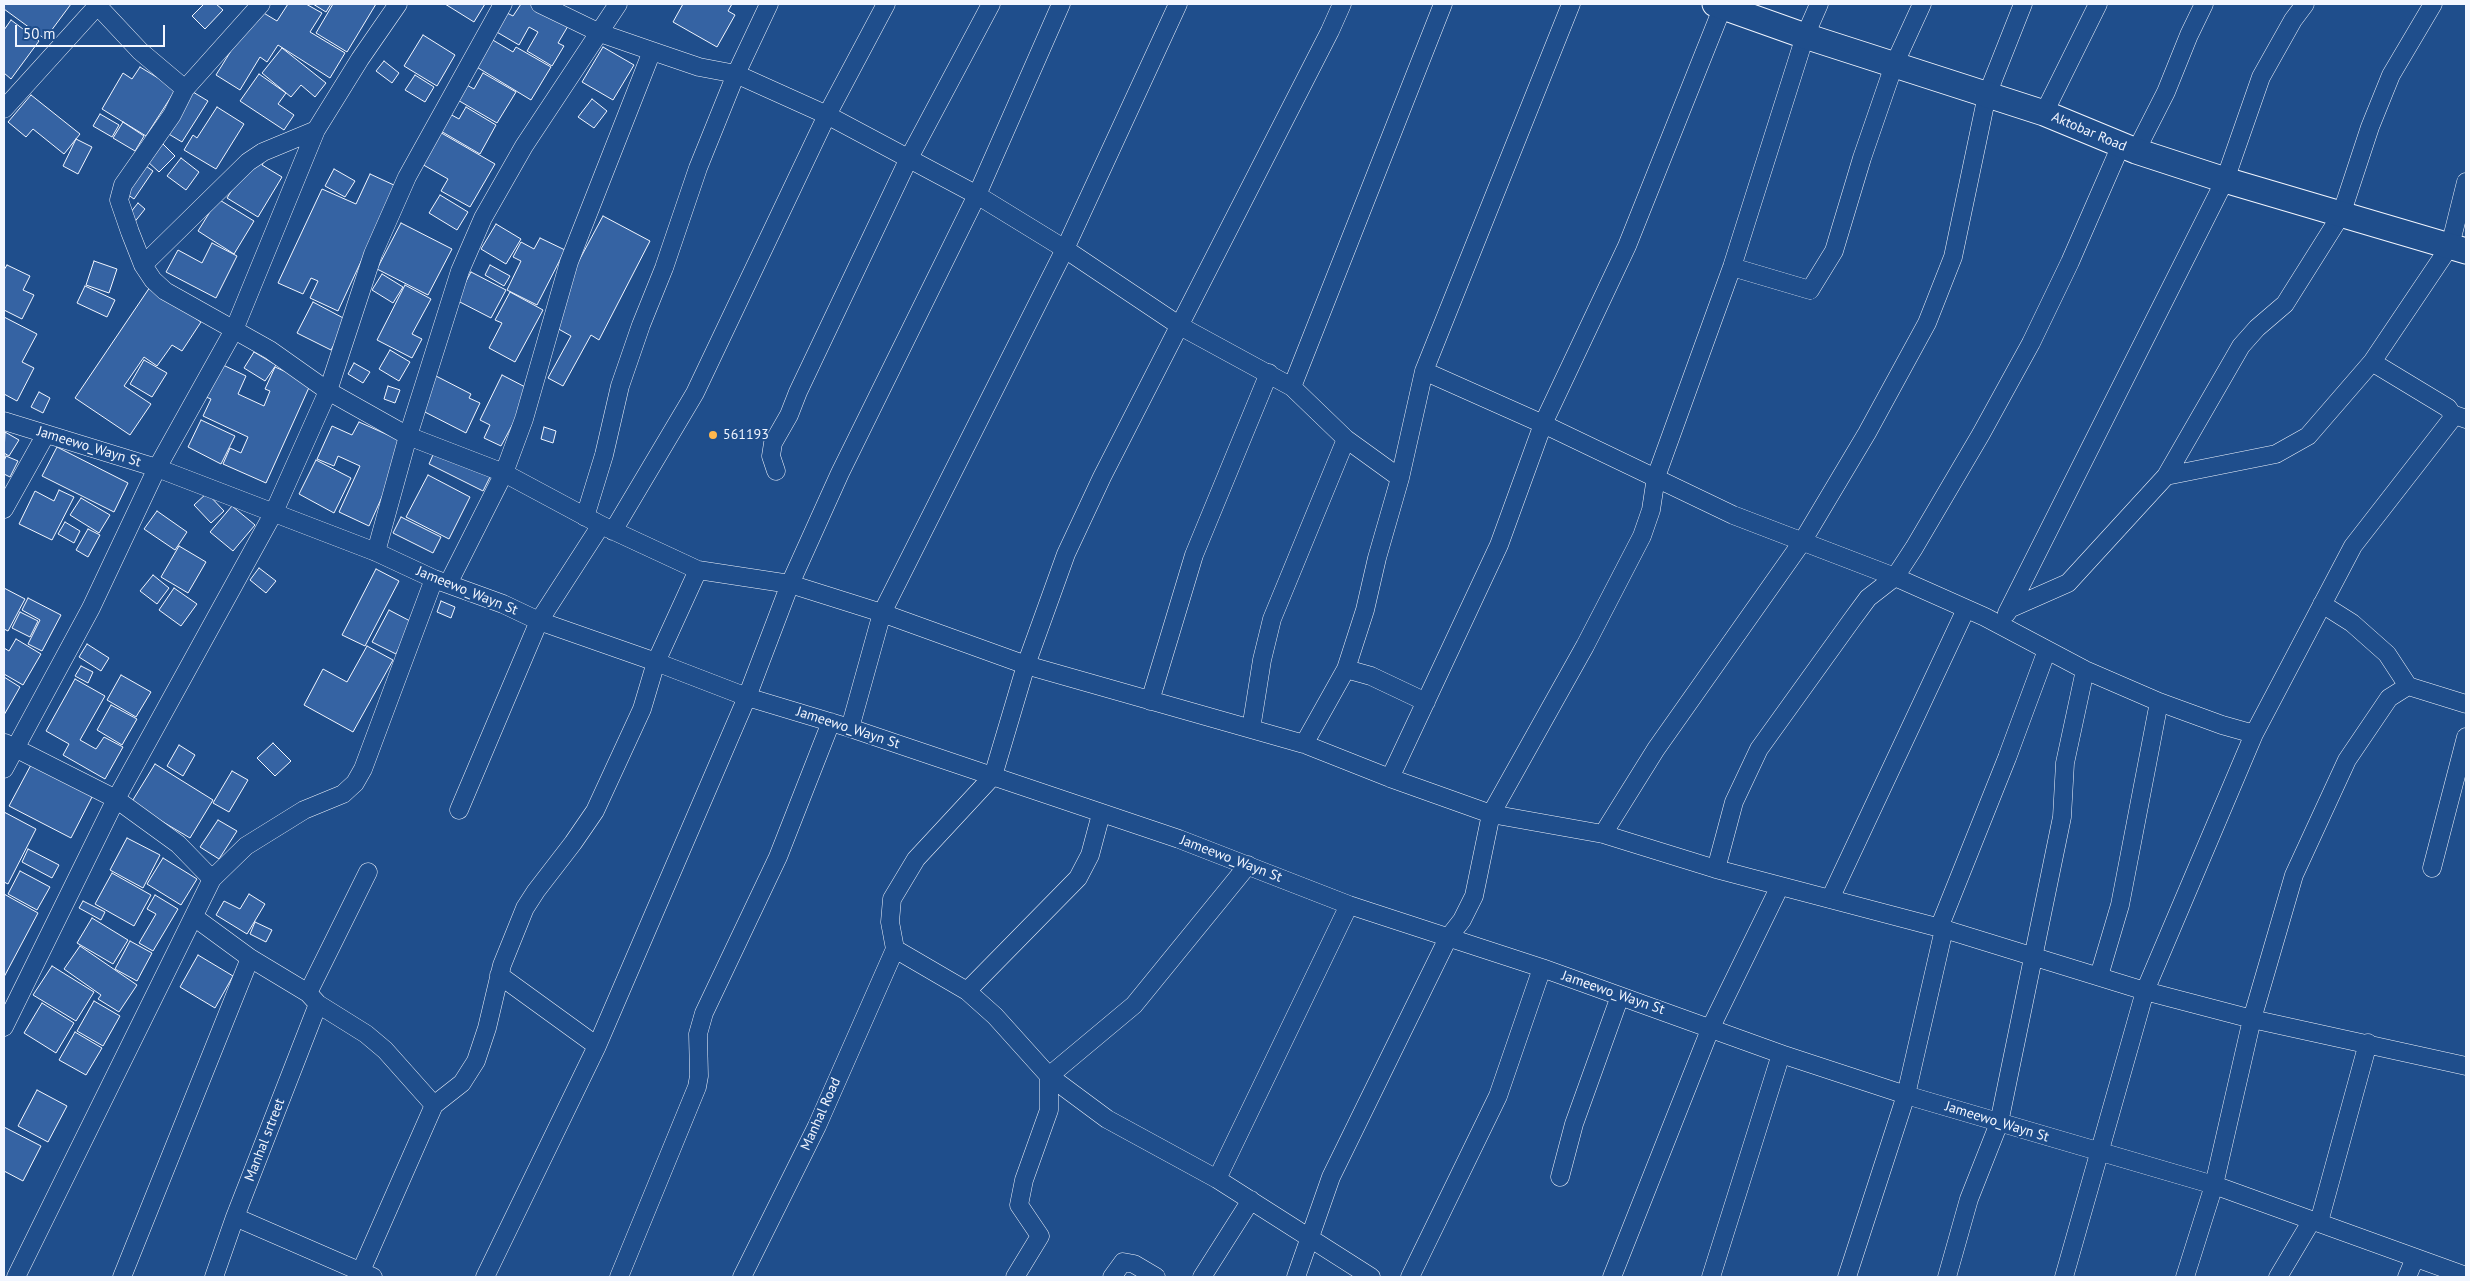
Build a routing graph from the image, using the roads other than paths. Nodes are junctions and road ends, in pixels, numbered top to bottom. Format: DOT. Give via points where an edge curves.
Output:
graph roads {
  1 [pos="97,4"];
  2 [pos="262,4"];
  3 [pos="398,4"];
  4 [pos="503,4"];
  5 [pos="540,4"];
  6 [pos="618,4"];
  7 [pos="769,4"];
  8 [pos="886,4"];
  9 [pos="991,4"];
  10 [pos="1061,4"];
  11 [pos="1178,4"];
  12 [pos="1342,4"];
  13 [pos="1443,4"];
  14 [pos="1570,4"];
  15 [pos="1819,4"];
  16 [pos="1922,4"];
  17 [pos="2023,4"];
  18 [pos="2098,4"];
  19 [pos="2204,4"];
  20 [pos="2306,4"];
  21 [pos="2433,4"];
  22 [pos="1719,5"];
  23 [pos="600,32"];
  24 [pos="1805,36"];
  25 [pos="652,51"];
  26 [pos="1894,65"];
  27 [pos="736,74"];
  28 [pos="186,89"];
  29 [pos="1987,95"];
  30 [pos="4,109"];
  31 [pos="2044,113"];
  32 [pos="827,114"];
  33 [pos="316,130"];
  34 [pos="2128,148"];
  35 [pos="908,158"];
  36 [pos="2225,180"];
  37 [pos="2466,182"];
  38 [pos="977,195"];
  39 [pos="2341,215"];
  40 [pos="2458,248"];
  41 [pos="1065,249"];
  42 [pos="143,265"];
  43 [pos="1732,267"];
  44 [pos="1180,326"];
  45 [pos="234,330"];
  46 [pos="2372,362"];
  47 [pos="1424,372"];
  48 [pos="1269,373"];
  49 [pos="1292,387"];
  50 [pos="328,391"];
  51 [pos="2459,416"];
  52 [pos="4,421"];
  53 [pos="1543,424"];
  54 [pos="46,434"];
  55 [pos="408,436"];
  56 [pos="1346,439"];
  57 [pos="157,468"];
  58 [pos="776,471"];
  59 [pos="504,474"];
  60 [pos="2166,476"];
  61 [pos="1656,477"];
  62 [pos="1400,478"];
  63 [pos="4,509"];
  64 [pos="274,512"];
  65 [pos="585,517"];
  66 [pos="607,528"];
  67 [pos="1802,542"];
  68 [pos="376,552"];
  69 [pos="698,570"];
  70 [pos="1895,576"];
  71 [pos="441,581"];
  72 [pos="790,584"];
  73 [pos="2322,604"];
  74 [pos="1966,609"];
  75 [pos="2009,609"];
  76 [pos="882,613"];
  77 [pos="539,621"];
  78 [pos="2000,626"];
  79 [pos="2047,650"];
  80 [pos="656,662"];
  81 [pos="1026,665"];
  82 [pos="1346,670"];
  83 [pos="2085,670"];
  84 [pos="2408,686"];
  85 [pos="747,698"];
  86 [pos="1150,701"];
  87 [pos="1426,702"];
  88 [pos="2159,702"];
  89 [pos="2466,704"];
  90 [pos="830,722"];
  91 [pos="850,728"];
  92 [pos="1251,729"];
  93 [pos="2254,734"];
  94 [pos="2466,737"];
  95 [pos="1304,744"];
  96 [pos="9,746"];
  97 [pos="4,769"];
  98 [pos="993,776"];
  99 [pos="1390,778"];
  100 [pos="116,799"];
  101 [pos="459,810"];
  102 [pos="1101,814"];
  103 [pos="1492,814"];
  104 [pos="1603,834"];
  105 [pos="1248,865"];
  106 [pos="1716,868"];
  107 [pos="2432,868"];
  108 [pos="368,872"];
  109 [pos="212,879"];
  110 [pos="1780,886"];
  111 [pos="1830,899"];
  112 [pos="1348,905"];
  113 [pos="194,917"];
  114 [pos="1941,929"];
  115 [pos="1448,938"];
  116 [pos="895,949"];
  117 [pos="250,958"];
  118 [pos="2033,958"];
  119 [pos="1542,968"];
  120 [pos="499,974"];
  121 [pos="2099,976"];
  122 [pos="967,991"];
  123 [pos="2145,991"];
  124 [pos="1620,996"];
  125 [pos="313,999"];
  126 [pos="2252,1019"];
  127 [pos="4,1027"];
  128 [pos="1711,1027"];
  129 [pos="2368,1043"];
  130 [pos="598,1046"];
  131 [pos="1781,1054"];
  132 [pos="2466,1066"];
  133 [pos="1049,1076"];
  134 [pos="1906,1095"];
  135 [pos="434,1105"];
  136 [pos="2000,1123"];
  137 [pos="2100,1153"];
  138 [pos="1560,1177"];
  139 [pos="1217,1179"];
  140 [pos="2214,1185"];
  141 [pos="1251,1200"];
  142 [pos="235,1217"];
  143 [pos="2315,1221"];
  144 [pos="1311,1240"];
  145 [pos="2415,1258"];
  146 [pos="367,1274"];
  147 [pos="2462,1276"];
  148 [pos="16,1277"];
  149 [pos="122,1277"];
  150 [pos="214,1277"];
  151 [pos="485,1277"];
  152 [pos="619,1277"];
  153 [pos="742,1277"];
  154 [pos="1015,1277"];
  155 [pos="1112,1277"];
  156 [pos="1156,1277"];
  157 [pos="1202,1277"];
  158 [pos="1296,1277"];
  159 [pos="1372,1277"];
  160 [pos="1410,1277"];
  161 [pos="1612,1277"];
  162 [pos="1711,1277"];
  163 [pos="1847,1277"];
  164 [pos="1947,1277"];
  165 [pos="2064,1277"];
  166 [pos="2185,1277"];
  167 [pos="2278,1277"];
  168 [pos="2407,1277"];
  1 -- 28 [label="street" via="140,51"];
  1 -- 30 [label="street"];
  2 -- 28 [label="street"];
  3 -- 33 [label="street"];
  4 -- 50 [label="street" via="407,177 373,254"];
  5 -- 23 [label="street"];
  6 -- 23 [label="street"];
  7 -- 27 [label="street"];
  8 -- 32 [label="street"];
  9 -- 35 [label="street"];
  10 -- 38 [label="street"];
  11 -- 41 [label="street"];
  12 -- 44 [label="street"];
  13 -- 49 [label="street"];
  14 -- 47 [label="street"];
  15 -- 24 [label="street"];
  16 -- 26 [label="street"];
  17 -- 29 [label="street"];
  18 -- 31 [label="street"];
  19 -- 34 [label="street" via="2166,92"];
  20 -- 36 [label="street" via="2293,20 2262,77"];
  21 -- 39 [label="street" via="2391,75"];
  22 -- 24 [label="street, Aktobar Road"];
  22 -- 53 [label="street" via="1627,246"];
  23 -- 25 [label="street"];
  23 -- 55 [label="street" via="524,146 483,218 460,271"];
  24 -- 26 [label="street, Aktobar Road"];
  24 -- 43 [label="street"];
  25 -- 27 [label="street" via="699,67"];
  25 -- 59 [label="street" via="569,262 524,419"];
  26 -- 29 [label="street, Aktobar Road"];
  26 -- 43 [label="street" via="1834,251 1810,290"];
  27 -- 32 [label="street"];
  27 -- 65 [label="street" via="698,168 620,386"];
  28 -- 42 [label="street" via="119,194"];
  29 -- 31 [label="street, Aktobar Road"];
  29 -- 67 [label="street" via="1952,257 1927,323"];
  31 -- 34 [label="street, Aktobar Road"];
  32 -- 35 [label="street"];
  32 -- 66 [label="street" via="695,393"];
  33 -- 42 [label="street" via="263,152 248,162"];
  33 -- 45 [label="street"];
  34 -- 36 [label="street, Aktobar Road"];
  34 -- 70 [label="street" via="2031,343 1981,434"];
  35 -- 38 [label="street"];
  35 -- 58 [label="street" via="773,443 771,456"];
  36 -- 39 [label="street, Aktobar Road"];
  36 -- 75 [label="street"];
  37 -- 40 [label="street"];
  38 -- 41 [label="street"];
  38 -- 72 [label="street" via="859,432"];
  39 -- 40 [label="street, Aktobar Road"];
  39 -- 60 [label="street" via="2285,304 2241,346"];
  40 -- 46 [label="street"];
  41 -- 44 [label="street"];
  41 -- 76 [label="street"];
  42 -- 45 [label="street" via="165,291"];
  43 -- 61 [label="street"];
  44 -- 48 [label="street"];
  44 -- 81 [label="street" via="1066,554"];
  45 -- 50 [label="street" via="270,350"];
  45 -- 57 [label="street"];
  46 -- 51 [label="street"];
  46 -- 60 [label="street" via="2308,436 2293,446 2276,454"];
  47 -- 53 [label="street"];
  47 -- 62 [label="street"];
  48 -- 49 [label="street"];
  48 -- 86 [label="street" via="1194,555"];
  49 -- 56 [label="street"];
  50 -- 55 [label="street"];
  50 -- 64 [label="street"];
  51 -- 73 [label="street" via="2451,420 2352,546"];
  52 -- 54 [label="street, Jameewo_Wayn St"];
  53 -- 61 [label="street"];
  53 -- 87 [label="street" via="1499,544"];
  54 -- 57 [label="street, Jameewo_Wayn St"];
  54 -- 63 [label="street"];
  55 -- 59 [label="street"];
  55 -- 68 [label="street"];
  56 -- 62 [label="street"];
  56 -- 92 [label="street" via="1272,619"];
  57 -- 64 [label="street, Jameewo_Wayn St"];
  57 -- 96 [label="street" via="92,608"];
  59 -- 65 [label="street"];
  59 -- 71 [label="street"];
  60 -- 75 [label="street" via="2068,584"];
  61 -- 67 [label="street" via="1733,515"];
  61 -- 103 [label="street" via="1651,510 1642,536"];
  62 -- 82 [label="street"];
  64 -- 68 [label="street, Jameewo_Wayn St"];
  64 -- 100 [label="street"];
  65 -- 66 [label="street"];
  66 -- 69 [label="street"];
  66 -- 77 [label="street"];
  67 -- 70 [label="street"];
  67 -- 104 [label="street" via="1656,749"];
  68 -- 71 [label="street, Jameewo_Wayn St"];
  69 -- 72 [label="street"];
  69 -- 80 [label="street"];
  70 -- 74 [label="street"];
  70 -- 106 [label="street" via="1868,598 1759,749 1734,802"];
  71 -- 77 [label="street, Jameewo_Wayn St"];
  71 -- 109 [label="street" via="355,783 344,794 304,810 246,846"];
  72 -- 76 [label="street"];
  72 -- 85 [label="street"];
  73 -- 84 [label="street" via="2352,623 2387,654"];
  73 -- 93 [label="street"];
  74 -- 78 [label="street"];
  74 -- 111 [label="street"];
  75 -- 78 [label="street"];
  76 -- 81 [label="street"];
  76 -- 91 [label="street"];
  77 -- 80 [label="street, Jameewo_Wayn St"];
  77 -- 101 [label="street"];
  78 -- 79 [label="street"];
  79 -- 83 [label="street"];
  79 -- 114 [label="street"];
  80 -- 85 [label="street, Jameewo_Wayn St"];
  80 -- 120 [label="street" via="642,709 595,811 524,908"];
  81 -- 86 [label="street"];
  81 -- 98 [label="street"];
  82 -- 87 [label="street" via="1371,676"];
  82 -- 95 [label="street"];
  83 -- 88 [label="street"];
  83 -- 118 [label="street" via="2065,764 2062,817"];
  84 -- 89 [label="street"];
  84 -- 126 [label="street" via="2389,698 2347,760 2294,875"];
  85 -- 90 [label="street, Jameewo_Wayn St"];
  85 -- 130 [label="street"];
  86 -- 92 [label="street"];
  87 -- 99 [label="street"];
  88 -- 93 [label="street"];
  88 -- 121 [label="street" via="2120,906"];
  90 -- 91 [label="street, Jameewo_Wayn St"];
  90 -- 152 [label="street" via="778,857 704,1013 698,1034 697,1087"];
  91 -- 98 [label="street, Jameewo_Wayn St"];
  92 -- 95 [label="street"];
  93 -- 123 [label="street"];
  94 -- 107 [label="street"];
  95 -- 99 [label="street"];
  96 -- 97 [label="street"];
  96 -- 100 [label="street"];
  98 -- 102 [label="street, Jameewo_Wayn St"];
  98 -- 116 [label="street" via="916,859 905,876 892,899 890,922"];
  99 -- 103 [label="street"];
  100 -- 109 [label="street" via="178,844"];
  100 -- 127 [label="street"];
  102 -- 105 [label="street, Jameewo_Wayn St"];
  102 -- 122 [label="street" via="1090,855 1078,878"];
  103 -- 104 [label="street"];
  103 -- 115 [label="street" via="1474,896"];
  104 -- 106 [label="street"];
  105 -- 112 [label="street, Jameewo_Wayn St"];
  105 -- 133 [label="street" via="1134,1006"];
  106 -- 110 [label="street"];
  108 -- 125 [label="street, Manhal srtreet"];
  109 -- 113 [label="street"];
  110 -- 111 [label="street"];
  110 -- 128 [label="street"];
  111 -- 114 [label="street"];
  112 -- 115 [label="street, Jameewo_Wayn St"];
  112 -- 139 [label="street"];
  113 -- 117 [label="street"];
  113 -- 148 [label="street"];
  114 -- 118 [label="street"];
  114 -- 134 [label="street"];
  115 -- 119 [label="street, Jameewo_Wayn St"];
  115 -- 144 [label="street" via="1331,1177"];
  116 -- 122 [label="street"];
  116 -- 153 [label="street, Manhal Road" via="817,1126"];
  117 -- 125 [label="street"];
  117 -- 149 [label="street"];
  118 -- 121 [label="street"];
  118 -- 136 [label="street"];
  119 -- 124 [label="street, Jameewo_Wayn St"];
  119 -- 160 [label="street" via="1498,1096"];
  120 -- 130 [label="street"];
  120 -- 135 [label="street" via="476,1061 462,1083"];
  121 -- 123 [label="street"];
  122 -- 133 [label="street" via="995,1016"];
  123 -- 126 [label="street"];
  123 -- 137 [label="street"];
  124 -- 128 [label="street, Jameewo_Wayn St"];
  124 -- 138 [label="street" via="1574,1124"];
  125 -- 135 [label="street" via="385,1050"];
  125 -- 142 [label="street, Manhal srtreet"];
  126 -- 129 [label="street"];
  126 -- 140 [label="street"];
  128 -- 131 [label="street, Jameewo_Wayn St"];
  128 -- 161 [label="street"];
  129 -- 132 [label="street"];
  129 -- 143 [label="street"];
  130 -- 151 [label="street"];
  131 -- 134 [label="street, Jameewo_Wayn St"];
  131 -- 162 [label="street"];
  133 -- 139 [label="street" via="1108,1119"];
  133 -- 154 [label="street" via="1049,1110 1024,1180 1019,1205 1040,1236"];
  134 -- 136 [label="street, Jameewo_Wayn St"];
  134 -- 163 [label="street"];
  135 -- 146 [label="street"];
  136 -- 137 [label="street, Jameewo_Wayn St"];
  136 -- 164 [label="street" via="1969,1199"];
  137 -- 140 [label="street, Jameewo_Wayn St"];
  137 -- 165 [label="street"];
  139 -- 141 [label="street"];
  140 -- 143 [label="street, Jameewo_Wayn St"];
  140 -- 166 [label="street"];
  141 -- 144 [label="street"];
  141 -- 157 [label="street"];
  142 -- 146 [label="street"];
  142 -- 150 [label="street, Manhal srtreet"];
  143 -- 145 [label="street, Jameewo_Wayn St"];
  143 -- 167 [label="street"];
  144 -- 158 [label="street"];
  144 -- 159 [label="street"];
  145 -- 147 [label="street, Jameewo_Wayn St"];
  145 -- 168 [label="street"];
  155 -- 156 [label="street" via="1123,1262 1134,1264"];
}
